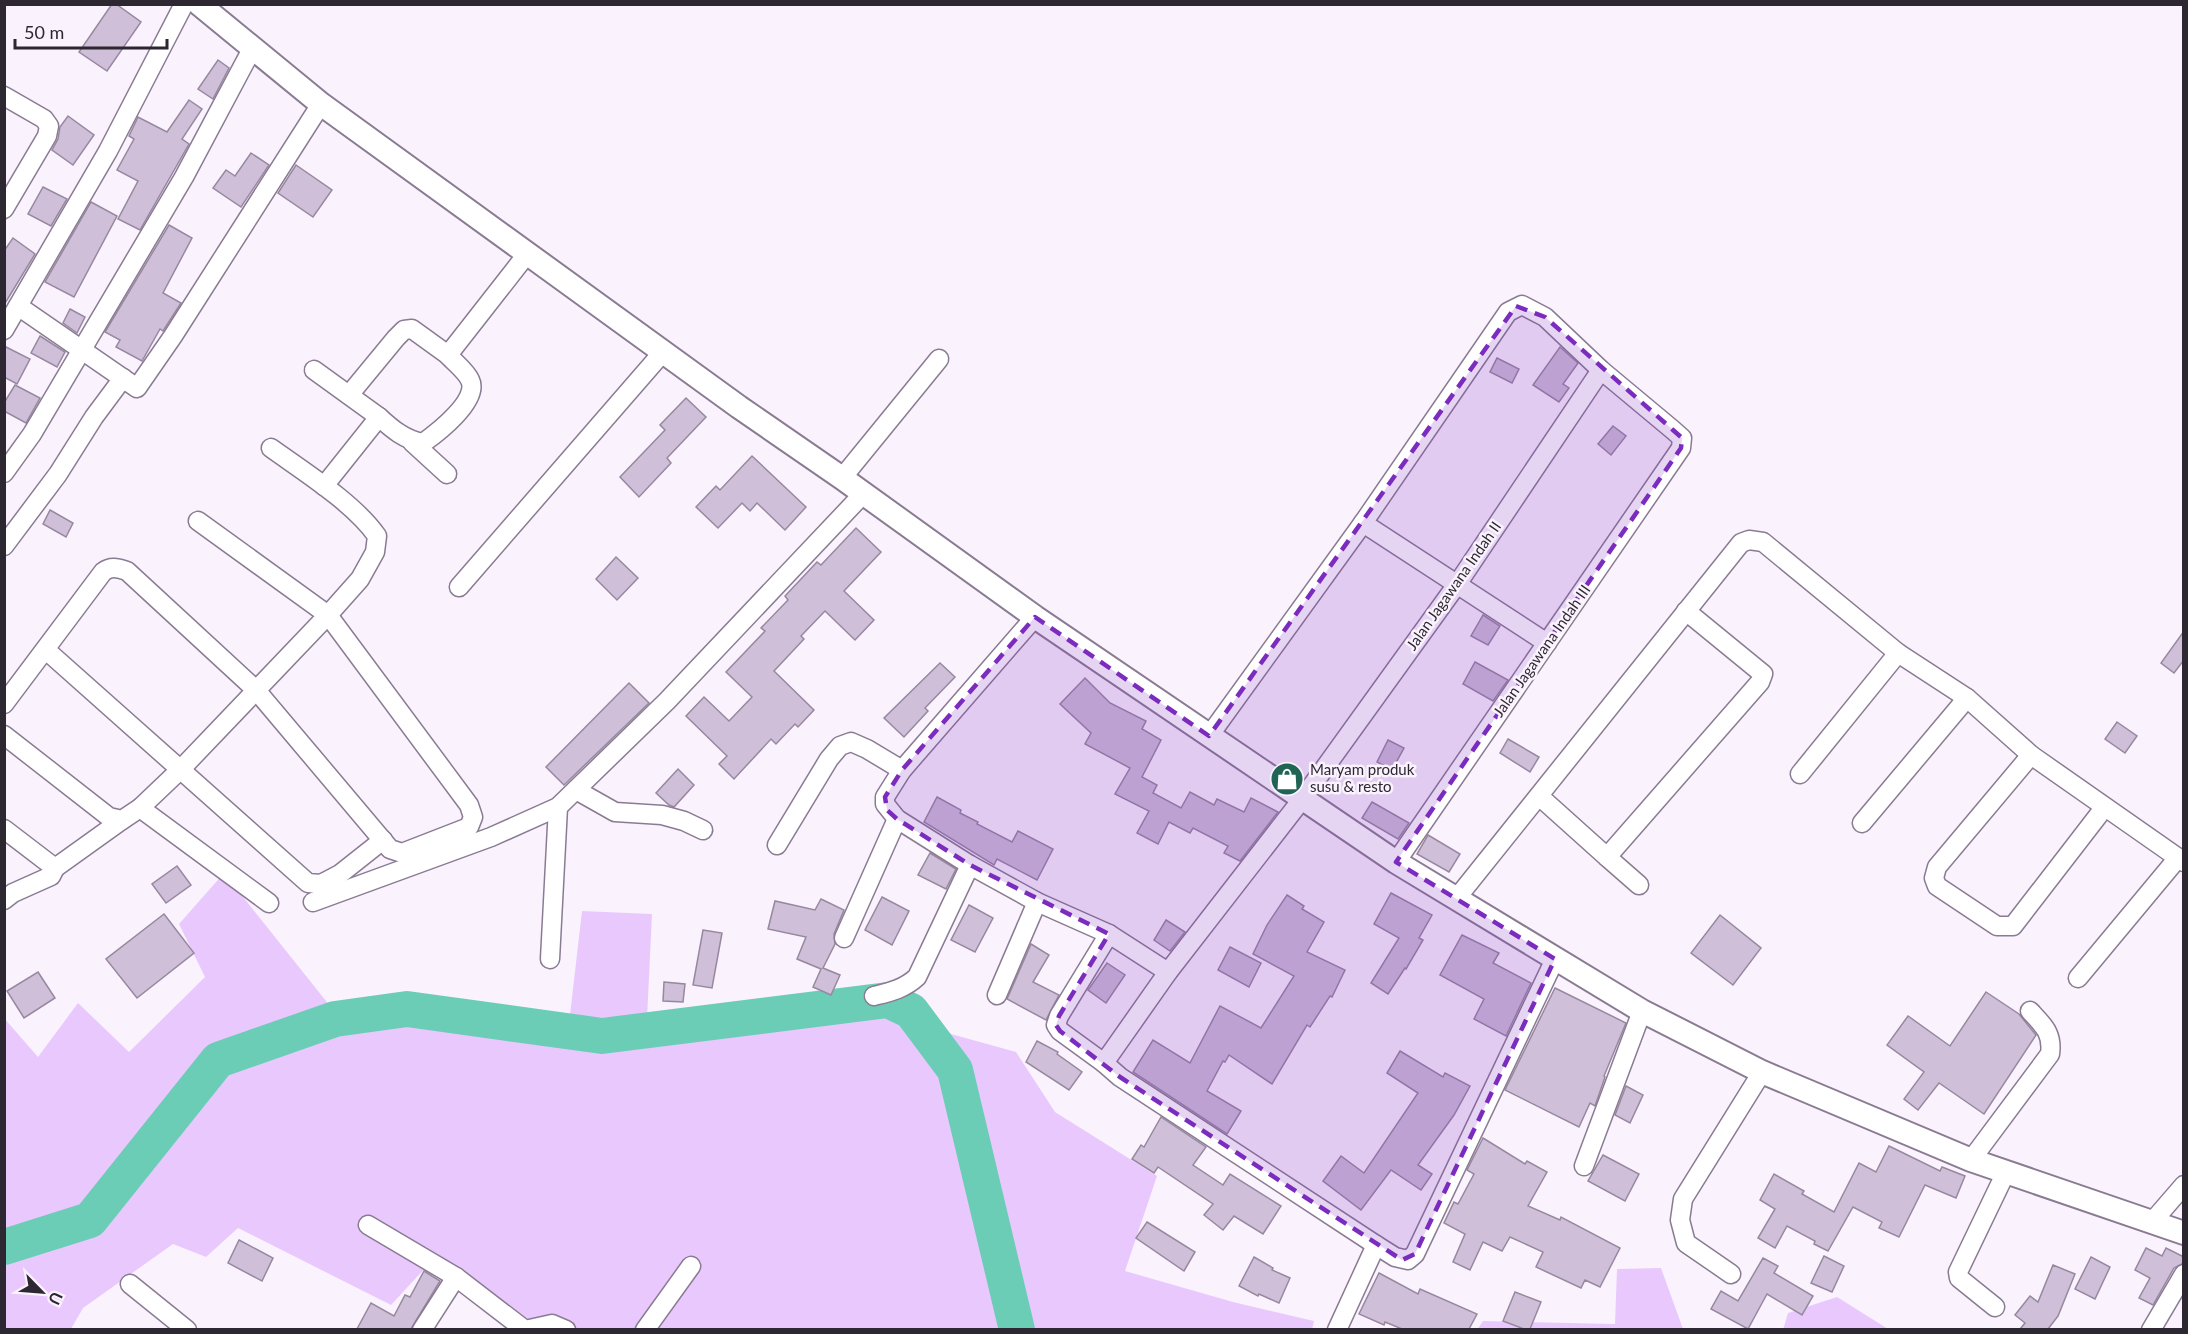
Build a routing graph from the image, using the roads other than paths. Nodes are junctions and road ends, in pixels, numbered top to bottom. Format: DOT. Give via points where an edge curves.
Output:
graph roads {
  1 [pos="184,4"];
  2 [pos="199,4"];
  3 [pos="252,49"];
  4 [pos="4,96"];
  5 [pos="321,104"];
  6 [pos="4,209"];
  7 [pos="527,254"];
  8 [pos="18,306"];
  9 [pos="4,330"];
  10 [pos="82,350"];
  11 [pos="663,352"];
  12 [pos="448,355"];
  13 [pos="939,359"];
  14 [pos="314,370"];
  15 [pos="1601,370"];
  16 [pos="123,378"];
  17 [pos="349,395"];
  18 [pos="379,417"];
  19 [pos="412,442"];
  20 [pos="271,448"];
  21 [pos="4,473"];
  22 [pos="447,474"];
  23 [pos="842,478"];
  24 [pos="324,486"];
  25 [pos="863,494"];
  26 [pos="198,521"];
  27 [pos="1363,523"];
  28 [pos="6,542"];
  29 [pos="1458,583"];
  30 [pos="459,587"];
  31 [pos="1686,611"];
  32 [pos="328,615"];
  33 [pos="1035,617"];
  34 [pos="1547,643"];
  35 [pos="46,650"];
  36 [pos="1898,654"];
  37 [pos="256,690"];
  38 [pos="1967,698"];
  39 [pos="4,704"];
  40 [pos="4,735"];
  41 [pos="1209,735"];
  42 [pos="2031,755"];
  43 [pos="181,769"];
  44 [pos="902,770"];
  45 [pos="1800,774"];
  46 [pos="576,790"];
  47 [pos="1539,796"];
  48 [pos="1303,798"];
  49 [pos="558,807"];
  50 [pos="140,808"];
  51 [pos="2104,808"];
  52 [pos="897,819"];
  53 [pos="122,820"];
  54 [pos="1862,823"];
  55 [pos="4,829"];
  56 [pos="703,830"];
  57 [pos="382,840"];
  58 [pos="777,845"];
  59 [pos="1607,857"];
  60 [pos="2180,861"];
  61 [pos="1396,862"];
  62 [pos="970,865"];
  63 [pos="55,868"];
  64 [pos="1639,885"];
  65 [pos="1456,898"];
  66 [pos="4,900"];
  67 [pos="313,902"];
  68 [pos="1037,902"];
  69 [pos="269,903"];
  70 [pos="1109,934"];
  71 [pos="844,938"];
  72 [pos="550,959"];
  73 [pos="1555,959"];
  74 [pos="1168,972"];
  75 [pos="2078,978"];
  76 [pos="997,995"];
  77 [pos="874,996"];
  78 [pos="1642,1011"];
  79 [pos="2030,1011"];
  80 [pos="1104,1063"];
  81 [pos="1762,1072"];
  82 [pos="1971,1160"];
  83 [pos="1584,1167"];
  84 [pos="2006,1172"];
  85 [pos="2184,1185"];
  86 [pos="2152,1222"];
  87 [pos="368,1225"];
  88 [pos="2184,1233"];
  89 [pos="1376,1245"];
  90 [pos="691,1266"];
  91 [pos="1731,1274"];
  92 [pos="2184,1274"];
  93 [pos="456,1277"];
  94 [pos="130,1284"];
  95 [pos="1995,1307"];
  96 [pos="182,1328"];
  97 [pos="422,1329"];
  98 [pos="566,1329"];
  99 [pos="645,1329"];
  100 [pos="1337,1329"];
  101 [pos="2151,1329"];
  1 -- 8 [label="street" via="108,151"];
  2 -- 3 [label="street"];
  3 -- 5 [label="street"];
  3 -- 10 [label="street" via="184,177"];
  4 -- 6 [label="street" via="44,119 49,126 47,136"];
  5 -- 7 [label="street"];
  5 -- 16 [label="street" via="137,388"];
  7 -- 11 [label="street"];
  7 -- 12 [label="street"];
  8 -- 9 [label="street"];
  8 -- 10 [label="street"];
  10 -- 16 [label="street"];
  10 -- 21 [label="street"];
  11 -- 23 [label="street"];
  11 -- 30 [label="street"];
  12 -- 17 [label="street" via="412,329 405,330"];
  12 -- 19 [label="street" via="470,380 469,400 435,435 423,443"];
  13 -- 23 [label="street"];
  14 -- 17 [label="street"];
  15 -- 27 [label="street" via="1545,317 1522,305 1516,306 1508,312"];
  15 -- 29 [label="street, Jalan Jagawana Indah II"];
  15 -- 34 [label="street, Jalan Jagawana Indah III" via="1682,438 1681,448"];
  16 -- 28 [label="street"];
  17 -- 18 [label="street"];
  18 -- 19 [label="street"];
  18 -- 24 [label="street"];
  19 -- 22 [label="street"];
  20 -- 24 [label="street"];
  23 -- 25 [label="street"];
  24 -- 32 [label="street" via="377,536 375,552 360,579"];
  25 -- 33 [label="street"];
  25 -- 46 [label="street" via="667,701"];
  26 -- 32 [label="street"];
  27 -- 29 [label="street"];
  27 -- 41 [label="street"];
  29 -- 34 [label="street"];
  29 -- 48 [label="street, Jalan Jagawana Indah II"];
  31 -- 36 [label="street" via="1741,543 1763,542"];
  31 -- 47 [label="street"];
  31 -- 59 [label="street" via="1763,674 1763,678"];
  32 -- 37 [label="street"];
  32 -- 57 [label="street" via="472,813 469,827 402,853 390,849"];
  33 -- 41 [label="street"];
  33 -- 44 [label="street"];
  34 -- 61 [label="street, Jalan Jagawana Indah III"];
  35 -- 37 [label="street" via="103,572 114,568 127,571"];
  35 -- 39 [label="street"];
  35 -- 43 [label="street"];
  36 -- 38 [label="street"];
  36 -- 45 [label="street"];
  37 -- 43 [label="street"];
  37 -- 57 [label="street"];
  38 -- 42 [label="street"];
  38 -- 54 [label="street"];
  40 -- 53 [label="street" via="109,817"];
  41 -- 48 [label="street"];
  42 -- 51 [label="street"];
  42 -- 51 [label="street" via="1937,867 1937,886 1997,926 2013,926"];
  43 -- 50 [label="street"];
  43 -- 57 [label="street" via="308,883 321,884 340,874"];
  44 -- 52 [label="street" via="885,797 887,810"];
  44 -- 58 [label="street" via="851,742 840,746"];
  46 -- 49 [label="street"];
  46 -- 56 [label="street" via="615,812 662,815"];
  47 -- 59 [label="street"];
  47 -- 65 [label="street"];
  48 -- 61 [label="street"];
  48 -- 74 [label="street, Jalan Jagawana Indah II"];
  49 -- 67 [label="street" via="491,837"];
  49 -- 72 [label="street"];
  50 -- 53 [label="street"];
  50 -- 69 [label="street"];
  51 -- 60 [label="street"];
  52 -- 62 [label="street"];
  52 -- 71 [label="street"];
  53 -- 63 [label="street"];
  55 -- 63 [label="street"];
  59 -- 64 [label="street"];
  60 -- 75 [label="street"];
  61 -- 65 [label="street"];
  62 -- 68 [label="street"];
  62 -- 77 [label="street" via="916,977 909,985"];
  63 -- 66 [label="street" via="51,876"];
  65 -- 73 [label="street"];
  68 -- 70 [label="street"];
  68 -- 76 [label="street"];
  70 -- 74 [label="street"];
  70 -- 80 [label="street" via="1056,1025"];
  73 -- 78 [label="street"];
  73 -- 89 [label="street" via="1415,1254 1402,1260"];
  74 -- 80 [label="street, Jalan Jagawana Indah II"];
  78 -- 81 [label="street"];
  78 -- 83 [label="street"];
  79 -- 82 [label="street" via="2052,1041 2050,1053"];
  80 -- 89 [label="street"];
  81 -- 82 [label="street"];
  81 -- 91 [label="street" via="1683,1199 1680,1220 1686,1244"];
  82 -- 84 [label="street"];
  84 -- 86 [label="street"];
  84 -- 95 [label="street" via="1958,1272 1959,1278"];
  85 -- 86 [label="street"];
  86 -- 88 [label="street"];
  87 -- 93 [label="street"];
  89 -- 100 [label="street"];
  90 -- 99 [label="street"];
  92 -- 101 [label="street"];
  93 -- 97 [label="street"];
  93 -- 98 [label="street" via="525,1329 552,1324"];
  94 -- 96 [label="street"];
}
